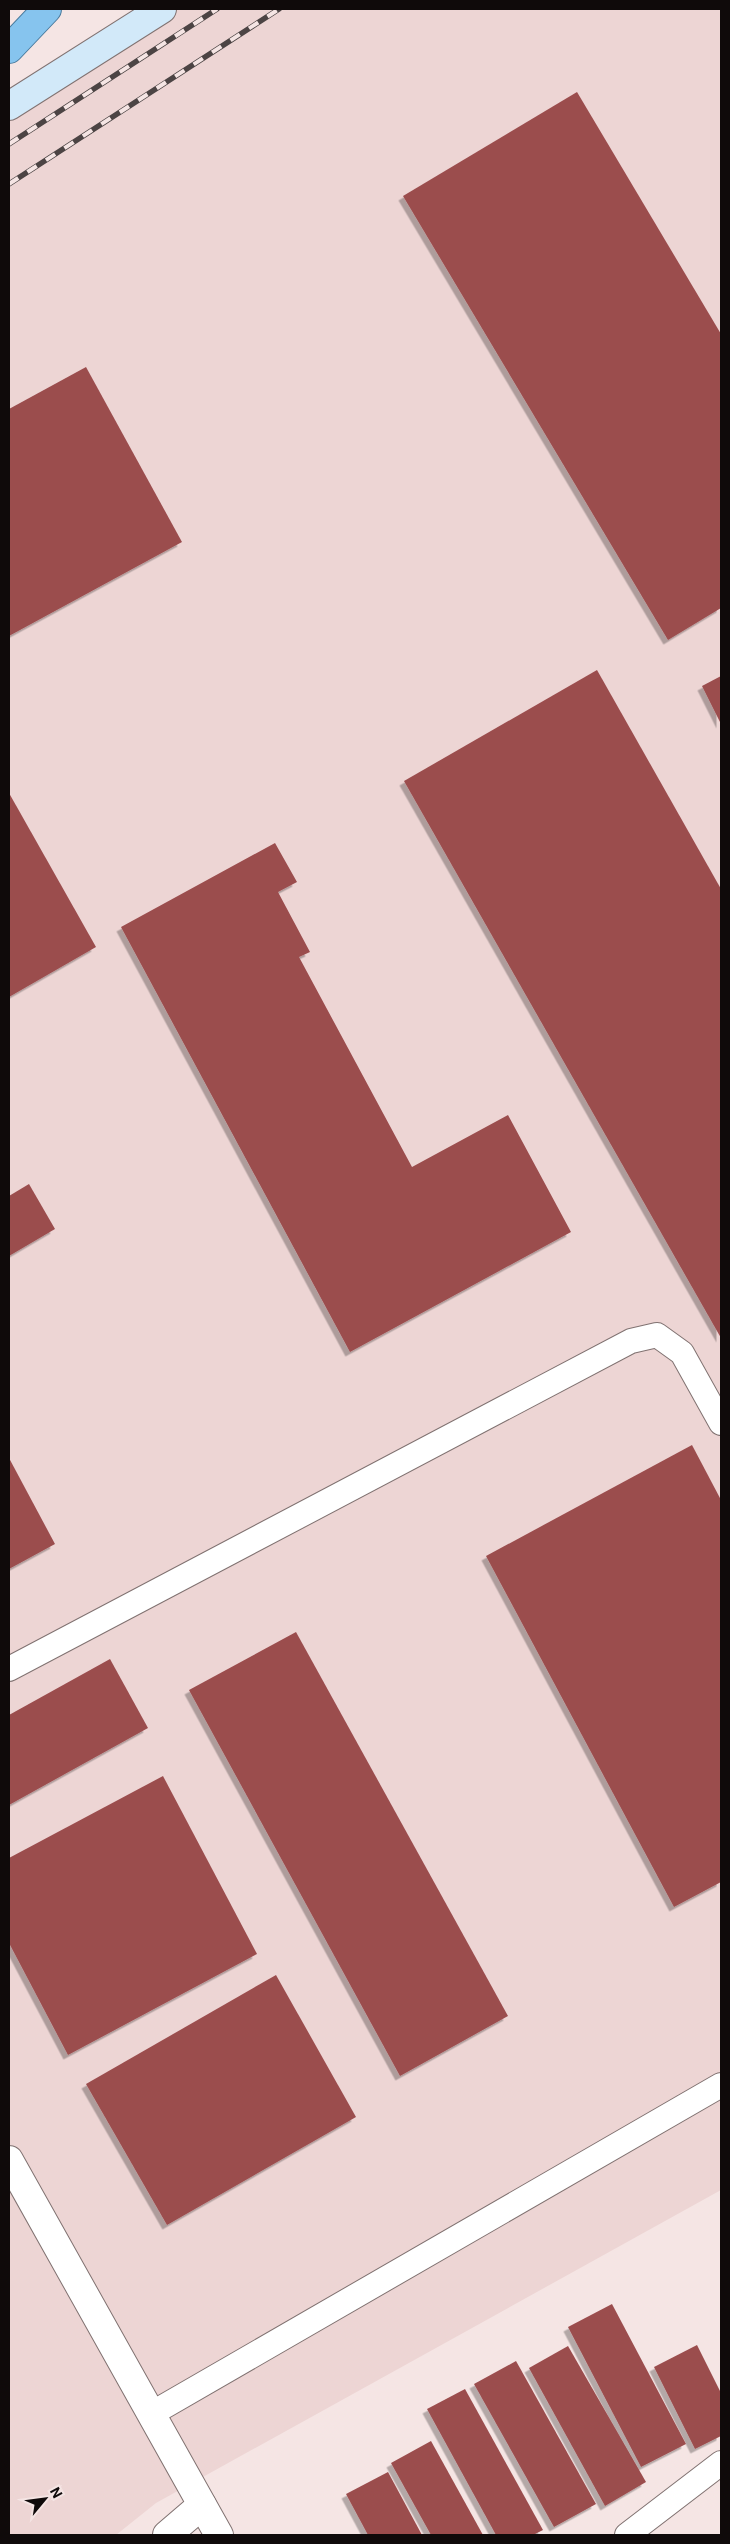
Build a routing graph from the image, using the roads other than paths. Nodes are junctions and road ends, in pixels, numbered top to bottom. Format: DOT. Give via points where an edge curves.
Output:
graph roads {
  1 [pos="38,9"];
  2 [pos="47,9"];
  3 [pos="162,9"];
  4 [pos="9,28"];
  5 [pos="9,49"];
  6 [pos="9,106"];
  7 [pos="721,1423"];
  8 [pos="9,1669"];
  9 [pos="721,2085"];
  10 [pos="9,2160"];
  11 [pos="151,2414"];
  12 [pos="721,2464"];
  13 [pos="202,2505"];
  14 [pos="167,2535"];
  15 [pos="219,2535"];
  16 [pos="627,2535"];
  1 -- 4 [label="highway"];
  2 -- 5 [label="highway"];
  3 -- 6 [label="main road"];
  7 -- 8 [label="lane" via="682,1353 657,1335 631,1341"];
  9 -- 11 [label="lane"];
  10 -- 11 [label="street"];
  11 -- 13 [label="street"];
  12 -- 16 [label="lane"];
  13 -- 14 [label="street"];
  13 -- 15 [label="street"];
}
